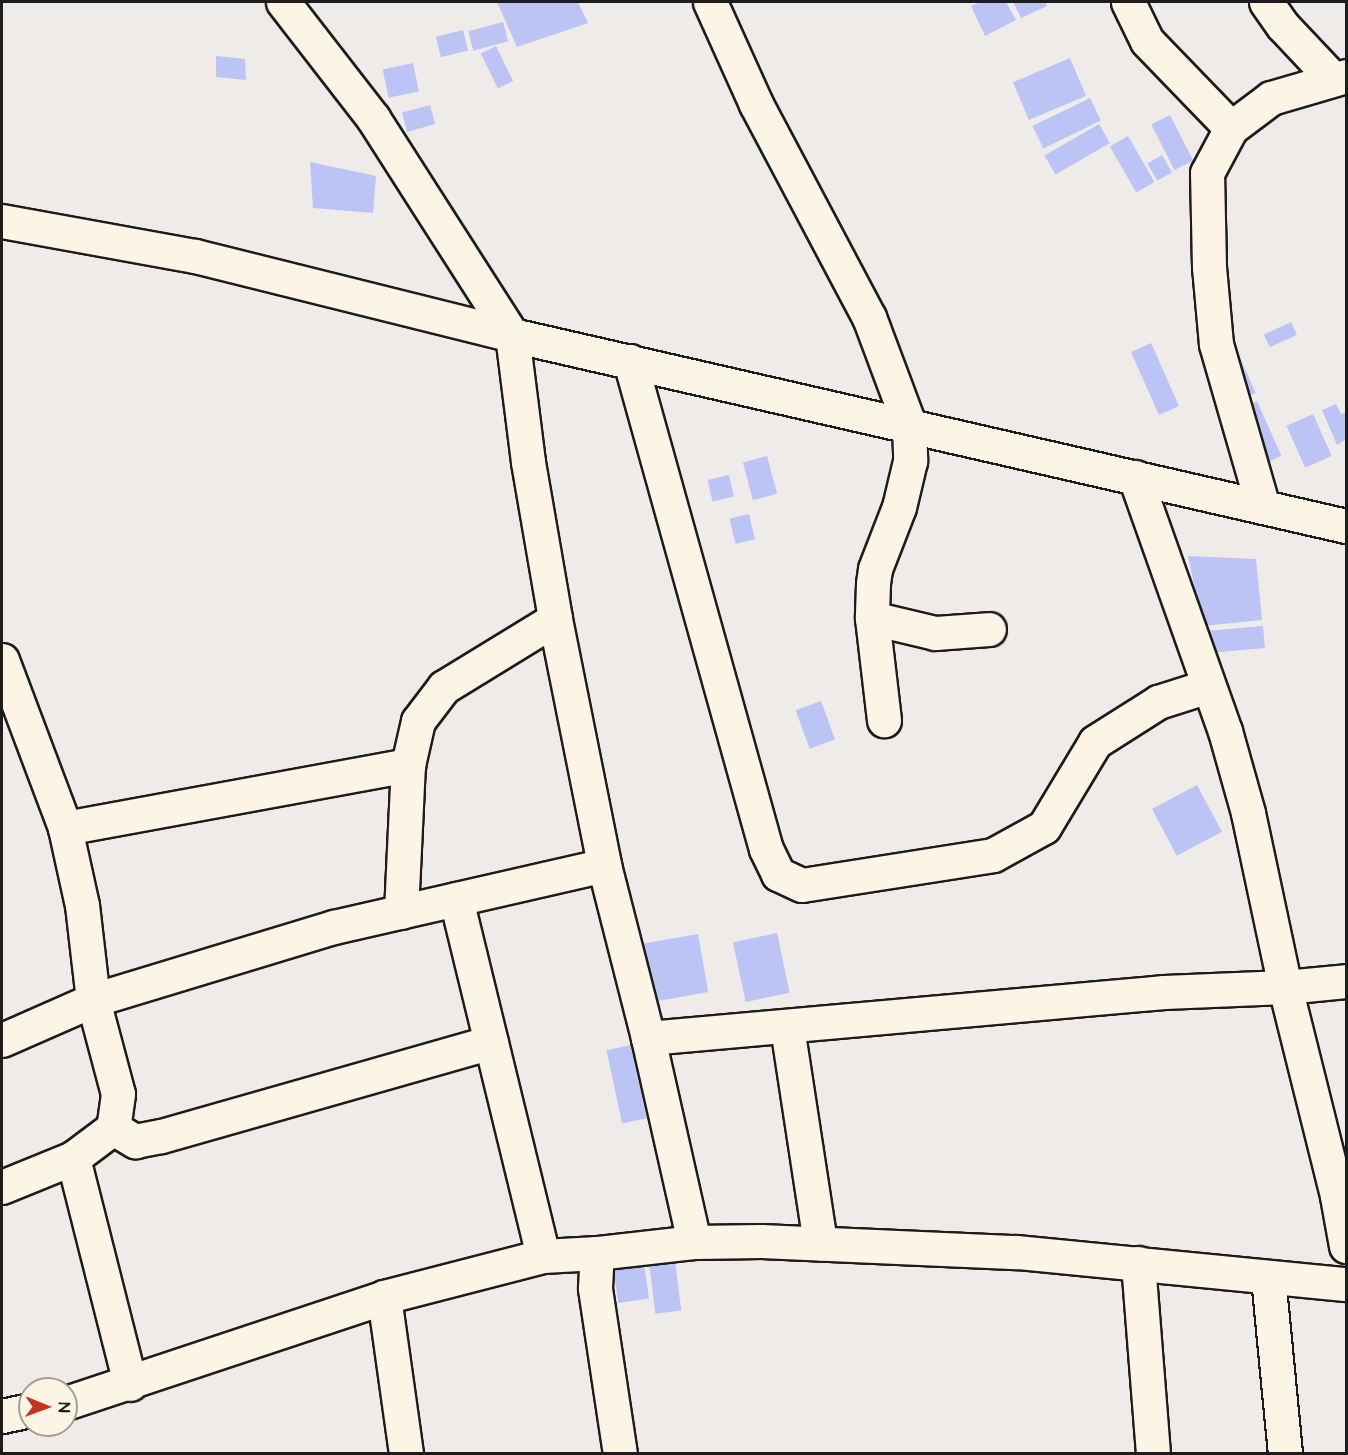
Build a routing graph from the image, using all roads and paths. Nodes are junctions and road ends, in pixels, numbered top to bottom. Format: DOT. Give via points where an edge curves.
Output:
graph roads {
  1 [pos="283,2"];
  2 [pos="710,2"];
  3 [pos="1128,2"];
  4 [pos="1266,2"];
  5 [pos="1340,78"];
  6 [pos="1231,128"];
  7 [pos="2,221"];
  8 [pos="512,334"];
  9 [pos="630,361"];
  10 [pos="909,424"];
  11 [pos="1135,477"];
  12 [pos="1263,507"];
  13 [pos="1347,526"];
  14 [pos="872,618"];
  15 [pos="555,619"];
  16 [pos="989,629"];
  17 [pos="2,660"];
  18 [pos="1208,686"];
  19 [pos="884,720"];
  20 [pos="408,765"];
  21 [pos="65,828"];
  22 [pos="604,865"];
  23 [pos="456,899"];
  24 [pos="401,912"];
  25 [pos="1347,981"];
  26 [pos="1285,987"];
  27 [pos="93,1000"];
  28 [pos="787,1027"];
  29 [pos="648,1038"];
  30 [pos="2,1040"];
  31 [pos="490,1042"];
  32 [pos="113,1128"];
  33 [pos="73,1158"];
  34 [pos="2,1187"];
  35 [pos="694,1242"];
  36 [pos="820,1243"];
  37 [pos="1347,1246"];
  38 [pos="597,1253"];
  39 [pos="543,1256"];
  40 [pos="1138,1263"];
  41 [pos="1268,1277"];
  42 [pos="1347,1284"];
  43 [pos="384,1297"];
  44 [pos="130,1384"];
  45 [pos="78,1399"];
  46 [pos="18,1413"];
  47 [pos="2,1416"];
  48 [pos="406,1454"];
  49 [pos="620,1454"];
  50 [pos="1153,1454"];
  51 [pos="1285,1454"];
  1 -- 8 [label="street" via="373,118"];
  2 -- 10 [label="street" via="756,104 869,316"];
  3 -- 6 [label="street" via="1147,41"];
  4 -- 5 [label="street" via="1283,26"];
  5 -- 6 [label="street" via="1271,98"];
  6 -- 12 [label="street" via="1207,173 1210,278 1216,344"];
  7 -- 8 [label="street" via="195,256"];
  8 -- 9 [label="street"];
  8 -- 15 [label="street" via="528,462"];
  9 -- 10 [label="street"];
  9 -- 18 [label="street" via="766,849 778,874 802,885 993,855 1044,827 1095,742 1158,702"];
  10 -- 11 [label="street"];
  10 -- 14 [label="street" via="910,461 899,507 875,569"];
  11 -- 12 [label="street"];
  11 -- 18 [label="street"];
  12 -- 13 [label="street"];
  14 -- 16 [label="street" via="935,633"];
  14 -- 19 [label="street"];
  15 -- 20 [label="street" via="444,687 418,722"];
  15 -- 22 [label="street"];
  17 -- 21 [label="street"];
  18 -- 26 [label="street" via="1248,813"];
  20 -- 21 [label="street"];
  20 -- 24 [label="street"];
  21 -- 27 [label="street" via="82,904"];
  22 -- 23 [label="street"];
  22 -- 29 [label="street"];
  23 -- 24 [label="street"];
  23 -- 31 [label="street"];
  24 -- 27 [label="street" via="334,927"];
  25 -- 26 [label="street"];
  26 -- 28 [label="street" via="1164,992"];
  26 -- 37 [label="street"];
  27 -- 30 [label="street"];
  27 -- 32 [label="street" via="118,1094"];
  28 -- 29 [label="street"];
  28 -- 36 [label="street"];
  29 -- 35 [label="street"];
  31 -- 32 [label="street" via="161,1136 135,1141"];
  31 -- 39 [label="street"];
  32 -- 33 [label="street"];
  33 -- 34 [label="street"];
  33 -- 44 [label="street"];
  35 -- 36 [label="street"];
  35 -- 38 [label="street"];
  36 -- 40 [label="street" via="1017,1252"];
  38 -- 39 [label="street"];
  38 -- 49 [label="street" via="595,1288"];
  39 -- 43 [label="street"];
  40 -- 41 [label="street"];
  40 -- 50 [label="street"];
  41 -- 42 [label="street"];
  41 -- 51 [label="street"];
  43 -- 44 [label="street"];
  43 -- 48 [label="street"];
  44 -- 45 [label="street"];
  46 -- 47 [label="street"];
}
